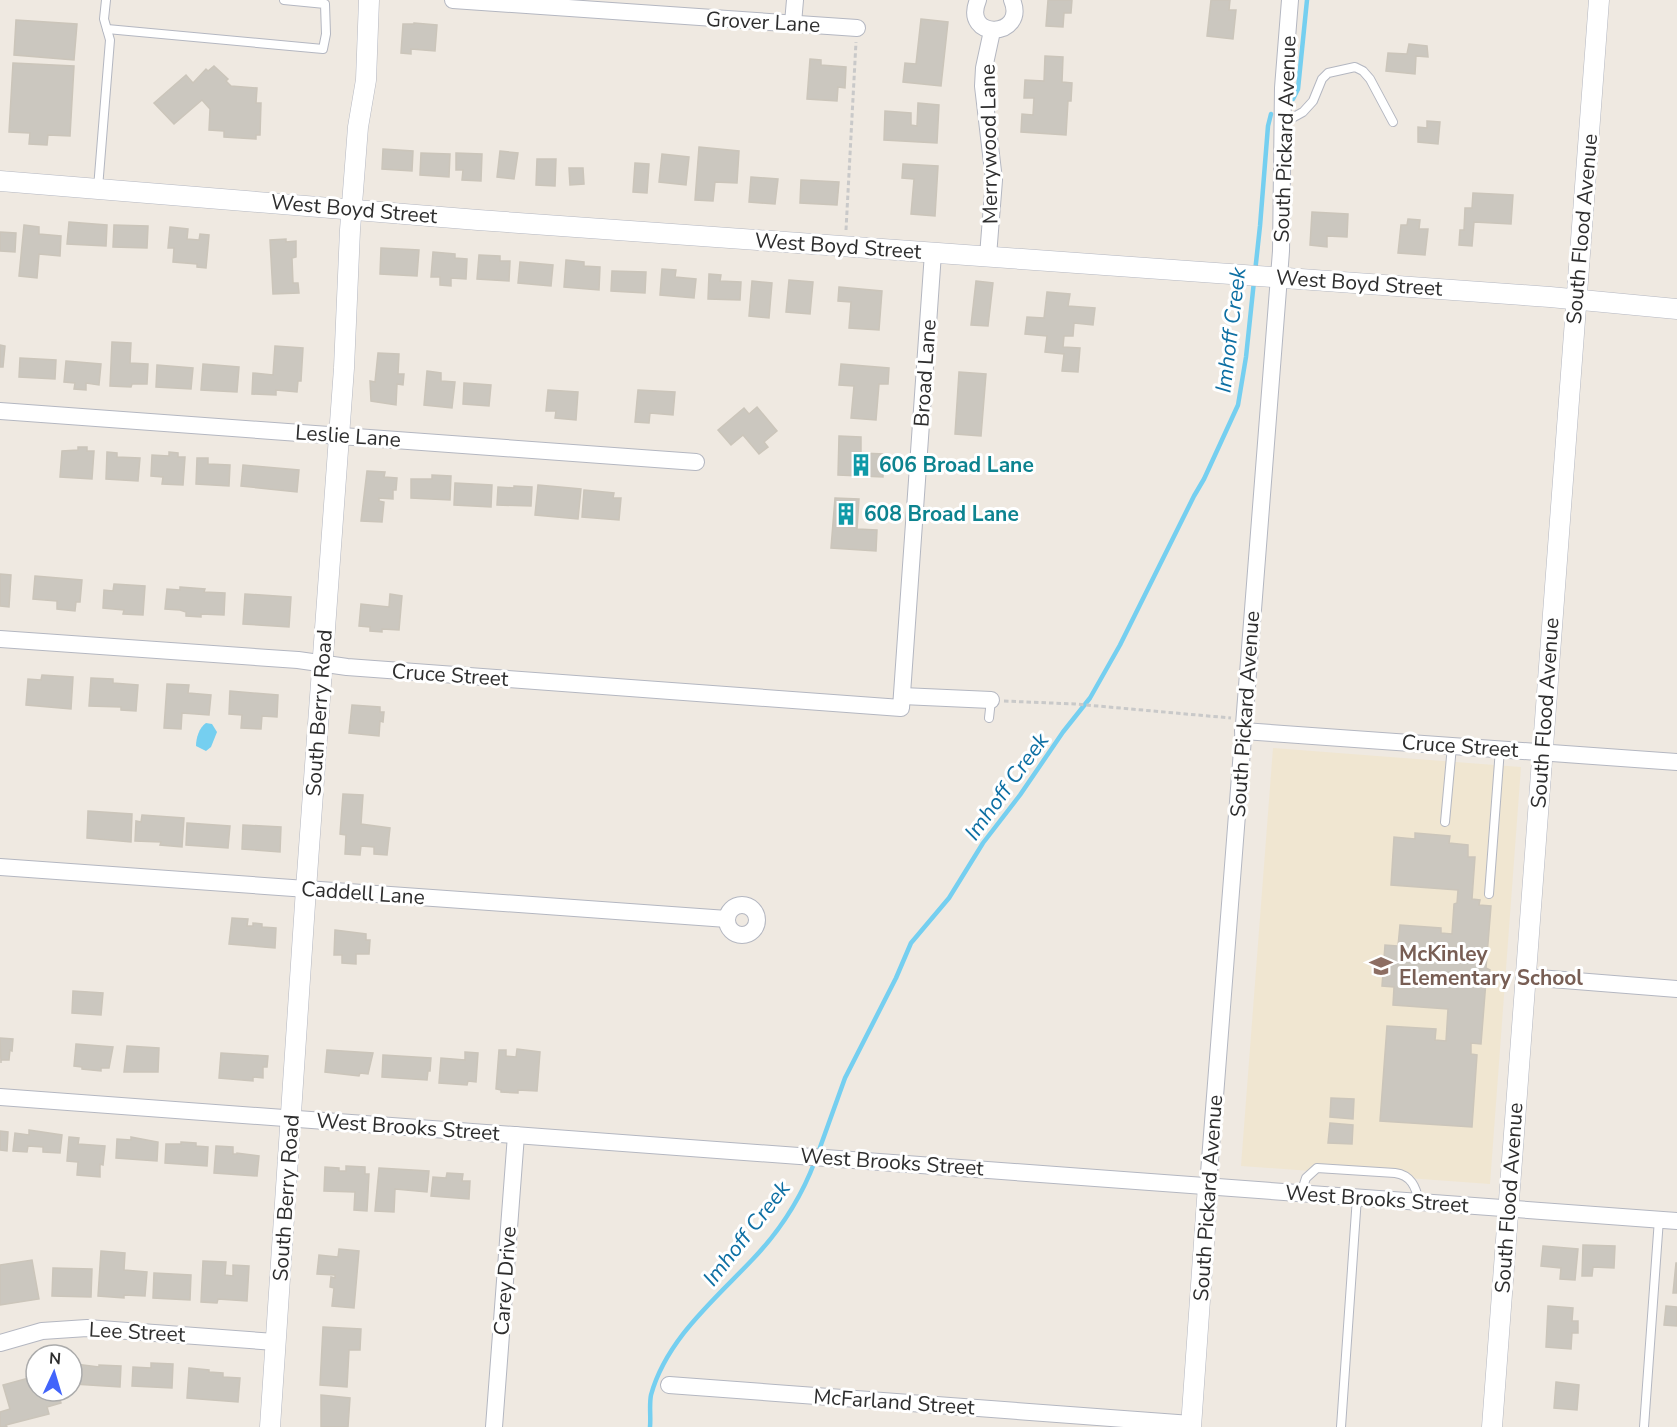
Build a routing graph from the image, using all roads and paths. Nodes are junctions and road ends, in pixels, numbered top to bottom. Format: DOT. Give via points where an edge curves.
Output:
graph roads {
  1 [pos="106,0"];
  2 [pos="284,0"];
  3 [pos="369,0"];
  4 [pos="453,0"];
  5 [pos="795,0"];
  6 [pos="978,0"];
  7 [pos="1012,0"];
  8 [pos="1290,0"];
  9 [pos="1599,0"];
  10 [pos="794,23"];
  11 [pos="857,28"];
  12 [pos="107,29"];
  13 [pos="992,31"];
  14 [pos="1393,122"];
  15 [pos="1282,123"];
  16 [pos="0,181"];
  17 [pos="98,188"];
  18 [pos="352,208"];
  19 [pos="846,230"];
  20 [pos="933,253"];
  21 [pos="988,256"];
  22 [pos="1274,277"];
  23 [pos="1576,301"];
  24 [pos="1677,309"];
  25 [pos="0,411"];
  26 [pos="339,435"];
  27 [pos="696,462"];
  28 [pos="0,639"];
  29 [pos="322,664"];
  30 [pos="991,700"];
  31 [pos="901,702"];
  32 [pos="989,718"];
  33 [pos="1244,725"];
  34 [pos="1452,746"];
  35 [pos="1500,749"];
  36 [pos="1542,752"];
  37 [pos="1677,762"];
  38 [pos="1445,822"];
  39 [pos="0,867"];
  40 [pos="306,889"];
  41 [pos="1489,894"];
  42 [pos="727,919"];
  43 [pos="1526,977"];
  44 [pos="1677,989"];
  45 [pos="0,1097"];
  46 [pos="292,1119"];
  47 [pos="516,1135"];
  48 [pos="1208,1186"];
  49 [pos="1300,1193"];
  50 [pos="1357,1197"];
  51 [pos="1419,1202"];
  52 [pos="1508,1209"];
  53 [pos="1659,1219"];
  54 [pos="1677,1221"];
  55 [pos="275,1342"];
  56 [pos="0,1343"];
  57 [pos="669,1385"];
  58 [pos="1191,1425"];
  59 [pos="270,1427"];
  60 [pos="494,1427"];
  61 [pos="1341,1427"];
  62 [pos="1492,1427"];
  63 [pos="1644,1427"];
  1 -- 12 [label="lane"];
  2 -- 12 [label="lane" via="325,4 323,49"];
  3 -- 18 [label="street, South Berry Road" via="366,80"];
  4 -- 10 [label="street, Grover Lane"];
  5 -- 10 [label="street"];
  6 -- 13 [label="street" via="978,20 982,27"];
  7 -- 13 [label="street" via="1012,20"];
  8 -- 15 [label="street, South Pickard Avenue"];
  9 -- 23 [label="street, South Flood Avenue"];
  10 -- 11 [label="street, Grover Lane"];
  11 -- 19 [label="path"];
  12 -- 17 [label="lane" via="110,40"];
  13 -- 21 [label="street, Merrywood Lane" via="983,86 994,180"];
  14 -- 15 [label="lane" via="1370,79 1355,67 1328,73 1303,112"];
  15 -- 22 [label="street, South Pickard Avenue" via="1281,251"];
  16 -- 17 [label="street, West Boyd Street"];
  17 -- 18 [label="street, West Boyd Street"];
  18 -- 20 [label="street, West Boyd Street"];
  18 -- 26 [label="street, South Berry Road"];
  20 -- 21 [label="street, West Boyd Street"];
  20 -- 31 [label="street, Broad Lane"];
  21 -- 22 [label="street, West Boyd Street"];
  22 -- 23 [label="street, West Boyd Street"];
  22 -- 33 [label="street, South Pickard Avenue"];
  23 -- 24 [label="street, West Boyd Street"];
  23 -- 36 [label="street, South Flood Avenue"];
  25 -- 26 [label="street, Leslie Lane"];
  26 -- 27 [label="street, Leslie Lane"];
  26 -- 29 [label="street, South Berry Road"];
  28 -- 29 [label="street, Cruce Street"];
  29 -- 31 [label="street, Cruce Street"];
  29 -- 40 [label="street, South Berry Road"];
  30 -- 31 [label="street, Cruce Street"];
  30 -- 32 [label="lane"];
  30 -- 33 [label="path" via="1104,706"];
  33 -- 34 [label="street, Cruce Street"];
  33 -- 48 [label="street, South Pickard Avenue"];
  34 -- 35 [label="street, Cruce Street"];
  34 -- 38 [label="lane"];
  35 -- 36 [label="street, Cruce Street"];
  35 -- 41 [label="lane"];
  36 -- 37 [label="street, Cruce Street"];
  36 -- 43 [label="street, South Flood Avenue"];
  39 -- 40 [label="street, Caddell Lane"];
  40 -- 42 [label="street, Caddell Lane"];
  40 -- 46 [label="street, South Berry Road"];
  43 -- 44 [label="street"];
  43 -- 52 [label="street, South Flood Avenue"];
  45 -- 46 [label="street, West Brooks Street"];
  46 -- 47 [label="street, West Brooks Street"];
  46 -- 55 [label="street, South Berry Road"];
  47 -- 48 [label="street, West Brooks Street"];
  47 -- 60 [label="street, Carey Drive"];
  48 -- 49 [label="street, West Brooks Street"];
  48 -- 58 [label="street, South Pickard Avenue"];
  49 -- 50 [label="street, West Brooks Street"];
  49 -- 51 [label="lane" via="1306,1178 1317,1168 1395,1173 1404,1174 1411,1181"];
  50 -- 51 [label="street, West Brooks Street"];
  50 -- 61 [label="lane"];
  51 -- 52 [label="street, West Brooks Street"];
  52 -- 53 [label="street, West Brooks Street"];
  52 -- 62 [label="street, South Flood Avenue"];
  53 -- 54 [label="street, West Brooks Street"];
  53 -- 63 [label="lane"];
  55 -- 56 [label="street, Lee Street" via="87,1328 42,1331"];
  55 -- 59 [label="street, South Berry Road"];
  57 -- 58 [label="street, McFarland Street"];
}
